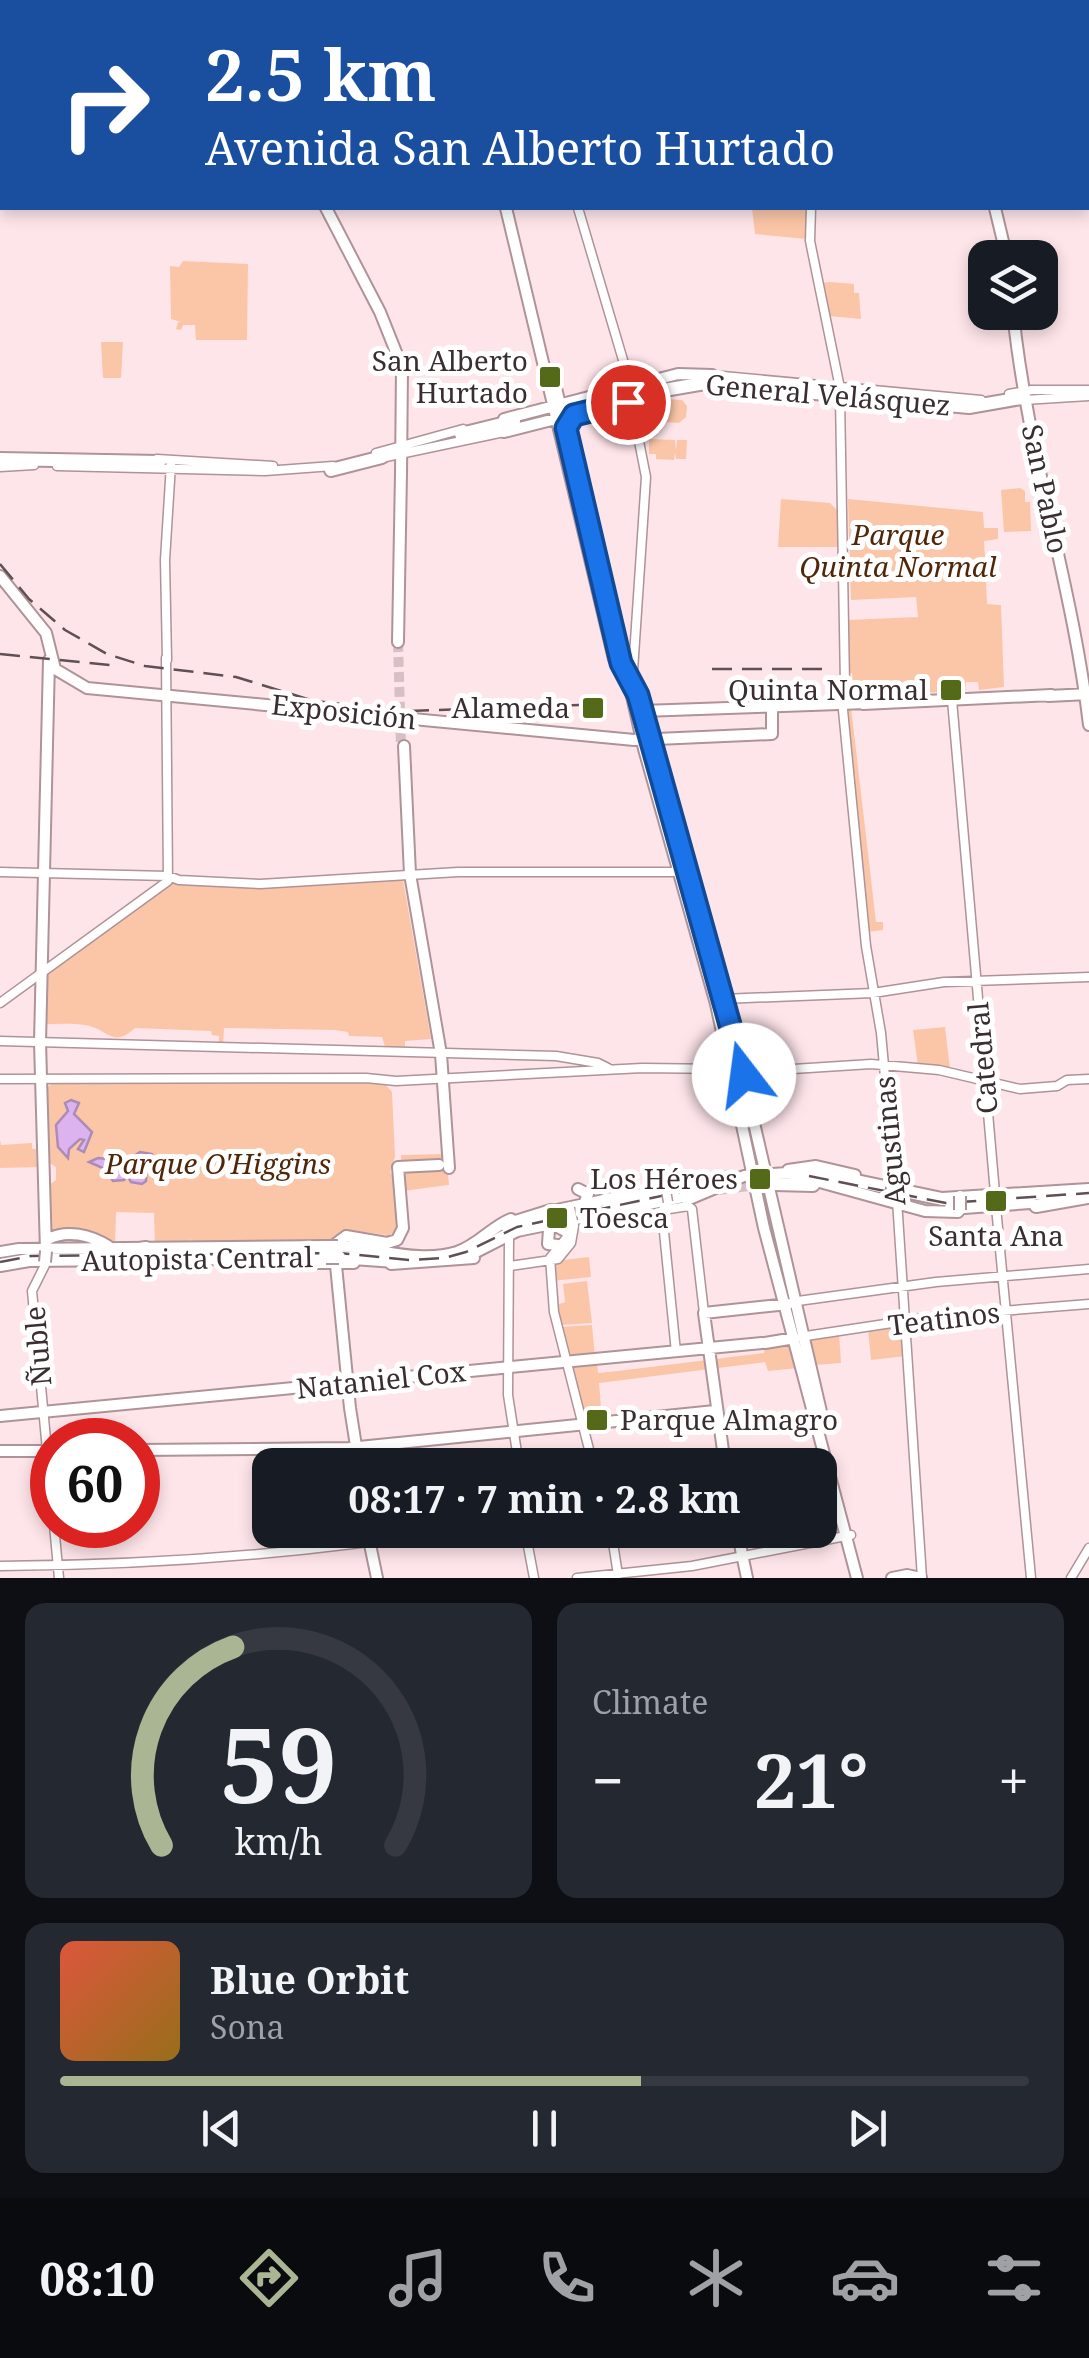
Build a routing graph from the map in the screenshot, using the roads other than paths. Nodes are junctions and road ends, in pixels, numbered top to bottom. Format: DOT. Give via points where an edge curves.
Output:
graph roads {
  1 [pos="326,210"];
  2 [pos="510,210"];
  3 [pos="579,210"];
  4 [pos="811,210"];
  5 [pos="995,210"];
  6 [pos="1003,240"];
  7 [pos="1014,330"];
  8 [pos="712,382"];
  9 [pos="738,384"];
  10 [pos="838,391"];
  11 [pos="1089,393"];
  12 [pos="631,397"];
  13 [pos="884,397"];
  14 [pos="908,399"];
  15 [pos="1022,399"];
  16 [pos="557,406"];
  17 [pos="565,420"];
  18 [pos="507,425"];
  19 [pos="465,434"];
  20 [pos="402,449"];
  21 [pos="382,457"];
  22 [pos="71,460"];
  23 [pos="0,461"];
  24 [pos="35,461"];
  25 [pos="168,466"];
  26 [pos="331,470"];
  27 [pos="2,578"];
  28 [pos="400,596"];
  29 [pos="603,596"];
  30 [pos="395,618"];
  31 [pos="166,626"];
  32 [pos="176,636"];
  33 [pos="399,642"];
  34 [pos="52,659"];
  35 [pos="1087,694"];
  36 [pos="167,695"];
  37 [pos="952,700"];
  38 [pos="844,704"];
  39 [pos="778,706"];
  40 [pos="641,708"];
  41 [pos="1089,725"];
  42 [pos="645,739"];
  43 [pos="403,746"];
  44 [pos="404,774"];
  45 [pos="405,798"];
  46 [pos="681,866"];
  47 [pos="0,872"];
  48 [pos="43,874"];
  49 [pos="405,876"];
  50 [pos="167,879"];
  51 [pos="40,975"];
  52 [pos="1089,979"];
  53 [pos="977,984"];
  54 [pos="875,994"];
  55 [pos="0,1002"];
  56 [pos="720,1002"];
  57 [pos="726,1028"];
  58 [pos="0,1041"];
  59 [pos="40,1042"];
  60 [pos="438,1054"];
  61 [pos="884,1066"];
  62 [pos="614,1069"];
  63 [pos="728,1069"];
  64 [pos="743,1074"];
  65 [pos="0,1078"];
  66 [pos="440,1078"];
  67 [pos="1089,1080"];
  68 [pos="42,1081"];
  69 [pos="985,1082"];
  70 [pos="444,1167"];
  71 [pos="851,1174"];
  72 [pos="732,1177"];
  73 [pos="766,1178"];
  74 [pos="818,1179"];
  75 [pos="400,1182"];
  76 [pos="912,1188"];
  77 [pos="578,1189"];
  78 [pos="893,1190"];
  79 [pos="994,1192"];
  80 [pos="1089,1194"];
  81 [pos="665,1198"];
  82 [pos="605,1200"];
  83 [pos="691,1201"];
  84 [pos="958,1202"];
  85 [pos="584,1204"];
  86 [pos="1036,1206"];
  87 [pos="568,1208"];
  88 [pos="996,1208"];
  89 [pos="552,1211"];
  90 [pos="568,1225"];
  91 [pos="508,1232"];
  92 [pos="526,1234"];
  93 [pos="81,1235"];
  94 [pos="558,1245"];
  95 [pos="82,1248"];
  96 [pos="146,1248"];
  97 [pos="332,1252"];
  98 [pos="47,1253"];
  99 [pos="4,1254"];
  100 [pos="118,1254"];
  101 [pos="460,1256"];
  102 [pos="388,1257"];
  103 [pos="554,1259"];
  104 [pos="161,1264"];
  105 [pos="510,1266"];
  106 [pos="0,1267"];
  107 [pos="1089,1269"];
  108 [pos="1002,1276"];
  109 [pos="902,1287"];
  110 [pos="798,1301"];
  111 [pos="1089,1304"];
  112 [pos="784,1305"];
  113 [pos="1005,1310"];
  114 [pos="704,1313"];
  115 [pos="905,1322"];
  116 [pos="799,1337"];
  117 [pos="708,1349"];
  118 [pos="676,1352"];
  119 [pos="566,1362"];
  120 [pos="509,1368"];
  121 [pos="345,1383"];
  122 [pos="715,1411"];
  123 [pos="44,1412"];
  124 [pos="0,1416"];
  125 [pos="45,1418"];
  126 [pos="582,1424"];
  127 [pos="514,1430"];
  128 [pos="352,1447"];
  129 [pos="517,1448"];
  130 [pos="588,1448"];
  131 [pos="722,1448"];
  132 [pos="827,1448"];
  133 [pos="160,1450"];
  134 [pos="30,1451"];
  135 [pos="0,1452"];
  136 [pos="837,1491"];
  137 [pos="837,1495"];
  138 [pos="837,1511"];
  139 [pos="840,1511"];
  140 [pos="848,1539"];
  141 [pos="56,1548"];
  142 [pos="316,1548"];
  143 [pos="374,1548"];
  144 [pos="529,1548"];
  145 [pos="614,1548"];
  146 [pos="743,1548"];
  147 [pos="1089,1548"];
  148 [pos="746,1558"];
  149 [pos="0,1566"];
  150 [pos="58,1566"];
  151 [pos="888,1574"];
  152 [pos="618,1576"];
  153 [pos="59,1578"];
  154 [pos="380,1578"];
  155 [pos="534,1578"];
  156 [pos="578,1578"];
  157 [pos="747,1578"];
  158 [pos="858,1578"];
  159 [pos="922,1578"];
  160 [pos="1031,1578"];
  161 [pos="1071,1578"];
  1 -- 20 [label="main road" via="380,312 402,373"];
  2 -- 16 [label="main road"];
  3 -- 12 [label="main road" via="602,273"];
  4 -- 10 [label="main road, Agustinas" via="816,292"];
  5 -- 6 [label="main road"];
  7 -- 15 [label="main road, San Pablo"];
  8 -- 9 [label="highway"];
  8 -- 10 [label="main road"];
  8 -- 12 [label="main road"];
  8 -- 12 [label="main road" via="687,373"];
  9 -- 12 [label="highway, General Velásquez" via="694,383"];
  9 -- 13 [label="highway, General Velásquez"];
  10 -- 14 [label="main road"];
  10 -- 38 [label="main road, Agustinas"];
  11 -- 15 [label="main road"];
  12 -- 16 [label="main road"];
  12 -- 17 [label="main road"];
  12 -- 40 [label="main road" via="647,482 633,673"];
  13 -- 14 [label="highway"];
  13 -- 15 [label="highway, General Velásquez"];
  14 -- 15 [label="main road"];
  14 -- 15 [label="main road" via="982,410"];
  15 -- 35 [label="main road, San Pablo"];
  16 -- 17 [label="main road"];
  16 -- 18 [label="main road"];
  17 -- 18 [label="main road"];
  17 -- 29 [label="main road"];
  18 -- 19 [label="highway"];
  18 -- 20 [label="main road"];
  20 -- 21 [label="main road"];
  20 -- 25 [label="main road" via="305,466"];
  20 -- 28 [label="main road"];
  21 -- 25 [label="main road" via="272,471"];
  21 -- 26 [label="highway"];
  22 -- 23 [label="highway"];
  22 -- 24 [label="highway"];
  22 -- 25 [label="highway"];
  23 -- 24 [label="highway"];
  24 -- 25 [label="highway"];
  25 -- 31 [label="main road"];
  27 -- 34 [label="main road" via="40,630"];
  27 -- 34 [label="main road" via="43,629"];
  28 -- 30 [label="main road"];
  28 -- 33 [label="main road"];
  29 -- 40 [label="main road"];
  29 -- 42 [label="main road" via="616,664"];
  31 -- 32 [label="main road"];
  31 -- 36 [label="main road"];
  34 -- 36 [label="main road, Exposición" via="84,688"];
  34 -- 48 [label="main road"];
  35 -- 37 [label="main road"];
  35 -- 41 [label="main road, San Pablo"];
  36 -- 42 [label="main road, Exposición"];
  36 -- 50 [label="main road"];
  37 -- 38 [label="main road"];
  37 -- 53 [label="main road, Catedral"];
  38 -- 39 [label="main road"];
  38 -- 54 [label="main road, Agustinas"];
  39 -- 40 [label="main road"];
  39 -- 42 [label="main road, Exposición" via="772,734"];
  40 -- 42 [label="main road"];
  42 -- 46 [label="main road"];
  43 -- 45 [label="main road"];
  44 -- 45 [label="main road"];
  45 -- 49 [label="main road"];
  46 -- 49 [label="main road" via="673,872"];
  46 -- 56 [label="main road"];
  47 -- 48 [label="main road"];
  48 -- 50 [label="main road"];
  48 -- 51 [label="main road"];
  49 -- 50 [label="main road" via="260,884"];
  49 -- 60 [label="main road"];
  50 -- 51 [label="main road"];
  51 -- 55 [label="main road"];
  51 -- 59 [label="main road"];
  52 -- 53 [label="main road"];
  53 -- 54 [label="main road"];
  53 -- 69 [label="main road, Catedral"];
  54 -- 56 [label="main road"];
  54 -- 61 [label="main road, Agustinas"];
  56 -- 57 [label="main road"];
  57 -- 63 [label="main road"];
  57 -- 64 [label="main road"];
  58 -- 59 [label="main road"];
  59 -- 60 [label="main road"];
  59 -- 68 [label="main road"];
  60 -- 62 [label="main road" via="560,1056"];
  60 -- 66 [label="main road"];
  61 -- 64 [label="main road"];
  61 -- 69 [label="main road"];
  61 -- 78 [label="main road, Agustinas"];
  62 -- 63 [label="main road"];
  62 -- 66 [label="main road"];
  63 -- 64 [label="main road"];
  63 -- 73 [label="main road" via="746,1154"];
  64 -- 73 [label="main road"];
  65 -- 68 [label="main road"];
  66 -- 68 [label="main road"];
  66 -- 70 [label="main road"];
  67 -- 69 [label="main road" via="1020,1089"];
  68 -- 98 [label="main road"];
  68 -- 98 [label="main road, Ñuble"];
  69 -- 79 [label="main road, Catedral"];
  70 -- 75 [label="main road" via="405,1172"];
  70 -- 75 [label="main road" via="398,1166"];
  71 -- 73 [label="main road" via="816,1166"];
  71 -- 74 [label="highway"];
  71 -- 78 [label="main road"];
  72 -- 81 [label="highway"];
  73 -- 74 [label="highway"];
  73 -- 81 [label="main road"];
  73 -- 81 [label="main road"];
  73 -- 110 [label="main road"];
  73 -- 112 [label="main road"];
  74 -- 78 [label="main road"];
  74 -- 80 [label="highway" via="949,1208"];
  74 -- 84 [label="highway"];
  75 -- 97 [label="main road" via="401,1234 392,1242 345,1236"];
  76 -- 78 [label="main road"];
  76 -- 84 [label="highway"];
  77 -- 85 [label="main road" via="588,1194"];
  77 -- 87 [label="main road"];
  78 -- 84 [label="main road" via="928,1212"];
  78 -- 109 [label="main road, Agustinas"];
  79 -- 80 [label="main road"];
  79 -- 84 [label="main road"];
  79 -- 88 [label="main road, Catedral, bridge"];
  80 -- 84 [label="highway"];
  80 -- 86 [label="highway"];
  81 -- 82 [label="highway"];
  81 -- 83 [label="highway"];
  81 -- 83 [label="main road"];
  81 -- 90 [label="highway"];
  81 -- 91 [label="highway"];
  81 -- 101 [label="highway" via="517,1230"];
  81 -- 118 [label="main road"];
  82 -- 85 [label="main road"];
  83 -- 114 [label="main road"];
  84 -- 88 [label="main road"];
  85 -- 87 [label="main road"];
  86 -- 88 [label="main road"];
  87 -- 89 [label="main road"];
  87 -- 90 [label="main road, bridge"];
  88 -- 108 [label="main road, Catedral"];
  89 -- 91 [label="highway"];
  89 -- 101 [label="main road" via="504,1222"];
  90 -- 92 [label="main road"];
  90 -- 94 [label="main road"];
  90 -- 94 [label="main road" via="549,1245"];
  90 -- 103 [label="main road" via="572,1240"];
  91 -- 92 [label="main road"];
  91 -- 101 [label="main road" via="472,1258"];
  91 -- 105 [label="main road"];
  92 -- 101 [label="highway"];
  93 -- 95 [label="main road" via="87,1241"];
  93 -- 98 [label="main road"];
  93 -- 100 [label="main road"];
  94 -- 103 [label="main road"];
  95 -- 98 [label="main road"];
  95 -- 100 [label="main road"];
  96 -- 97 [label="main road"];
  96 -- 100 [label="highway"];
  97 -- 100 [label="highway, Autopista Central"];
  97 -- 101 [label="main road"];
  97 -- 101 [label="main road"];
  97 -- 102 [label="highway, Autopista Central"];
  97 -- 104 [label="main road"];
  97 -- 121 [label="main road"];
  98 -- 99 [label="main road"];
  98 -- 104 [label="main road"];
  98 -- 106 [label="main road"];
  98 -- 123 [label="main road, Ñuble" via="32,1292"];
  99 -- 100 [label="highway, Autopista Central"];
  100 -- 104 [label="highway"];
  100 -- 106 [label="highway, Autopista Central"];
  103 -- 105 [label="main road"];
  103 -- 119 [label="main road" via="553,1305"];
  105 -- 120 [label="main road"];
  107 -- 108 [label="main road"];
  108 -- 109 [label="main road"];
  108 -- 113 [label="main road, Catedral"];
  109 -- 110 [label="main road"];
  109 -- 115 [label="main road, Agustinas"];
  110 -- 112 [label="main road"];
  110 -- 116 [label="main road"];
  111 -- 113 [label="main road, Teatinos"];
  112 -- 114 [label="main road"];
  112 -- 116 [label="main road"];
  113 -- 115 [label="main road, Teatinos"];
  113 -- 160 [label="main road, Catedral"];
  114 -- 117 [label="main road"];
  115 -- 116 [label="main road, Teatinos"];
  115 -- 159 [label="main road, Agustinas"];
  116 -- 117 [label="main road, Nataniel Cox"];
  116 -- 132 [label="main road"];
  117 -- 118 [label="main road, Nataniel Cox"];
  117 -- 122 [label="main road"];
  118 -- 119 [label="main road, Nataniel Cox"];
  119 -- 120 [label="main road, Nataniel Cox"];
  119 -- 126 [label="main road"];
  120 -- 121 [label="main road, Nataniel Cox"];
  120 -- 127 [label="main road"];
  121 -- 123 [label="main road, Nataniel Cox"];
  121 -- 128 [label="main road"];
  122 -- 126 [label="main road"];
  122 -- 131 [label="main road"];
  123 -- 124 [label="main road, Nataniel Cox"];
  123 -- 125 [label="main road, Ñuble"];
  126 -- 127 [label="main road"];
  126 -- 130 [label="main road"];
  127 -- 128 [label="main road"];
  127 -- 129 [label="main road"];
  128 -- 133 [label="main road"];
  134 -- 135 [label="main road"];
  136 -- 140 [label="main road"];
  137 -- 139 [label="main road"];
  138 -- 139 [label="main road"];
  139 -- 140 [label="main road"];
  140 -- 148 [label="main road"];
  140 -- 158 [label="main road"];
  141 -- 150 [label="main road"];
  142 -- 150 [label="main road"];
  143 -- 154 [label="main road"];
  144 -- 155 [label="main road"];
  145 -- 152 [label="main road"];
  146 -- 148 [label="main road"];
  147 -- 161 [label="main road"];
  148 -- 152 [label="main road"];
  148 -- 157 [label="main road"];
  149 -- 150 [label="main road"];
  150 -- 153 [label="main road"];
  151 -- 159 [label="main road"];
  152 -- 156 [label="main road"];
}
